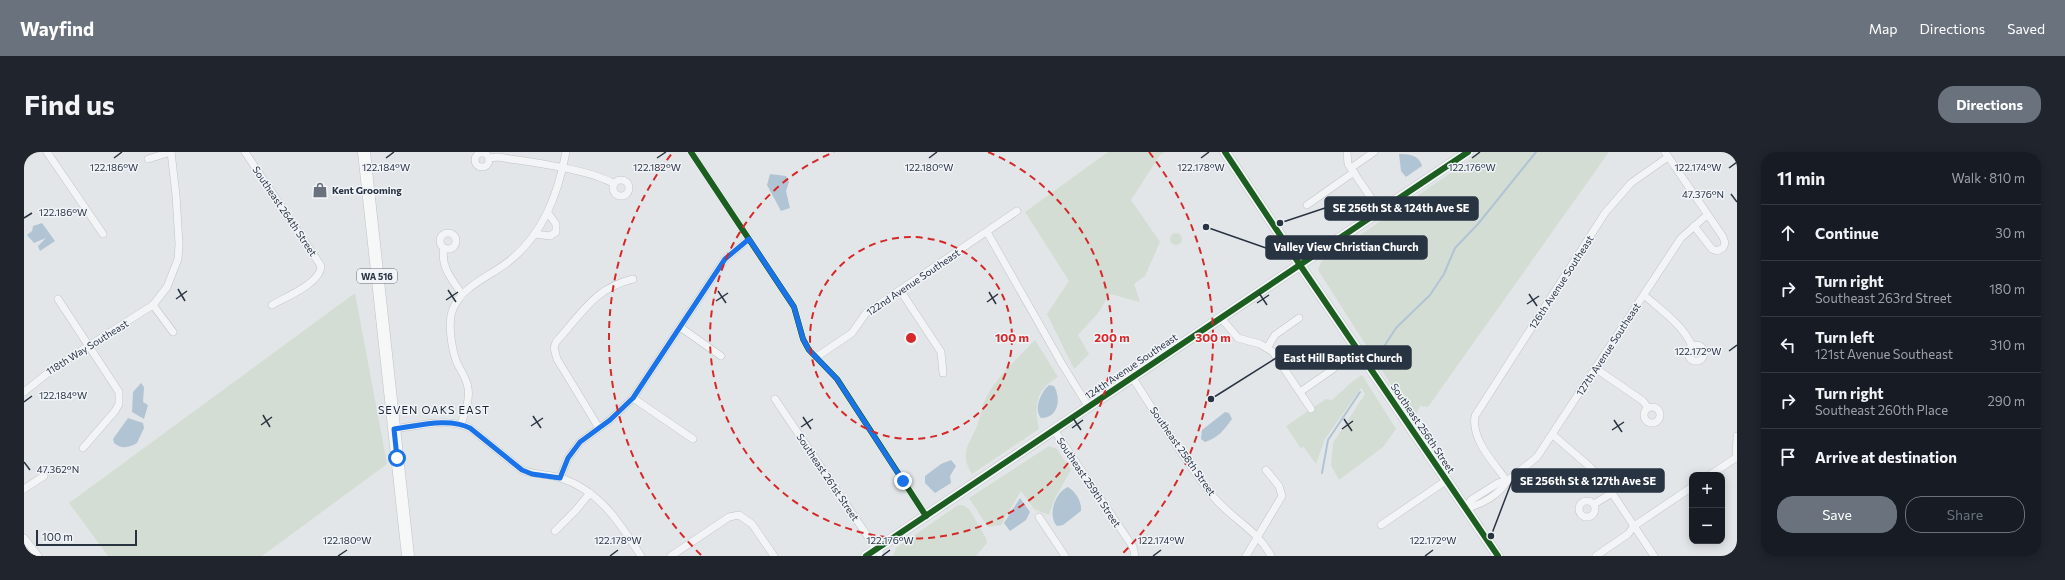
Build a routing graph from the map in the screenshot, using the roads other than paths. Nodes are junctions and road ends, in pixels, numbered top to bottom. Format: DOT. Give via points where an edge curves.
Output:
graph roads {
  1 [pos="47,152"];
  2 [pos="171,152"];
  3 [pos="245,152"];
  4 [pos="364,152"];
  5 [pos="566,152"];
  6 [pos="691,152"];
  7 [pos="1225,152"];
  8 [pos="1346,152"];
  9 [pos="1374,152"];
  10 [pos="1468,152"];
  11 [pos="1666,154"];
  12 [pos="489,158"];
  13 [pos="148,159"];
  14 [pos="563,169"];
  15 [pos="1352,170"];
  16 [pos="614,184"];
  17 [pos="1307,205"];
  18 [pos="1017,211"];
  19 [pos="1380,211"];
  20 [pos="548,213"];
  21 [pos="1707,215"];
  22 [pos="1694,226"];
  23 [pos="987,232"];
  24 [pos="103,234"];
  25 [pos="535,234"];
  26 [pos="749,239"];
  27 [pos="444,248"];
  28 [pos="1300,265"];
  29 [pos="633,278"];
  30 [pos="900,290"];
  31 [pos="462,294"];
  32 [pos="1644,295"];
  33 [pos="58,299"];
  34 [pos="153,305"];
  35 [pos="272,305"];
  36 [pos="1221,318"];
  37 [pos="1299,318"];
  38 [pos="680,327"];
  39 [pos="173,332"];
  40 [pos="1692,346"];
  41 [pos="90,347"];
  42 [pos="1267,348"];
  43 [pos="721,356"];
  44 [pos="815,358"];
  45 [pos="1595,368"];
  46 [pos="1333,369"];
  47 [pos="943,373"];
  48 [pos="1132,377"];
  49 [pos="24,392"];
  50 [pos="1300,392"];
  51 [pos="633,398"];
  52 [pos="775,399"];
  53 [pos="1088,406"];
  54 [pos="1648,408"];
  55 [pos="1311,409"];
  56 [pos="461,424"];
  57 [pos="599,428"];
  58 [pos="394,429"];
  59 [pos="1054,430"];
  60 [pos="1553,435"];
  61 [pos="1737,436"];
  62 [pos="693,439"];
  63 [pos="83,448"];
  64 [pos="1736,457"];
  65 [pos="1266,470"];
  66 [pos="1714,472"];
  67 [pos="44,476"];
  68 [pos="560,478"];
  69 [pos="1447,480"];
  70 [pos="1507,481"];
  71 [pos="24,489"];
  72 [pos="1689,489"];
  73 [pos="590,493"];
  74 [pos="1612,493"];
  75 [pos="1594,504"];
  76 [pos="1466,508"];
  77 [pos="926,516"];
  78 [pos="1038,517"];
  79 [pos="1381,525"];
  80 [pos="1634,526"];
  81 [pos="555,531"];
  82 [pos="1258,536"];
  83 [pos="24,538"];
  84 [pos="879,553"];
  85 [pos="38,556"];
  86 [pos="408,556"];
  87 [pos="641,556"];
  88 [pos="670,556"];
  89 [pos="774,556"];
  90 [pos="866,556"];
  91 [pos="1065,556"];
  92 [pos="1135,556"];
  93 [pos="1246,556"];
  94 [pos="1271,556"];
  95 [pos="1498,556"];
  96 [pos="1596,556"];
  97 [pos="1654,556"];
  1 -- 24 [label="street"];
  2 -- 13 [label="street"];
  2 -- 34 [label="street, 118th Way Southeast" via="176,195 178,259 167,287"];
  3 -- 35 [label="street, Southeast 264th Street" via="318,259 321,271 314,280"];
  4 -- 58 [label="main road, WA 516"];
  5 -- 14 [label="street"];
  6 -- 26 [label="street"];
  7 -- 28 [label="street, Southeast 256th Street"];
  8 -- 15 [label="street"];
  9 -- 15 [label="street"];
  10 -- 19 [label="street, 124th Avenue Southeast"];
  11 -- 21 [label="street"];
  11 -- 70 [label="street, 126th Avenue Southeast" via="1632,182 1605,213 1480,407 1474,423 1476,434"];
  12 -- 14 [label="street" via="498,157"];
  14 -- 16 [label="street" via="604,178"];
  14 -- 20 [label="street"];
  15 -- 17 [label="street"];
  15 -- 19 [label="street"];
  18 -- 23 [label="street, 122nd Avenue Southeast"];
  19 -- 28 [label="street, 124th Avenue Southeast"];
  20 -- 25 [label="street"];
  20 -- 25 [label="street" via="556,224 556,232 550,236"];
  21 -- 22 [label="street, 127th Avenue Southeast"];
  21 -- 22 [label="street" via="1725,243 1723,248 1717,251 1712,249"];
  22 -- 32 [label="street, 127th Avenue Southeast" via="1681,238"];
  23 -- 30 [label="street, 122nd Avenue Southeast"];
  23 -- 53 [label="street"];
  25 -- 31 [label="street" via="508,262"];
  26 -- 38 [label="street" via="725,259"];
  26 -- 44 [label="street" via="794,307 803,339"];
  27 -- 31 [label="street" via="446,269"];
  28 -- 36 [label="street, 124th Avenue Southeast"];
  28 -- 69 [label="street, Southeast 256th Street"];
  29 -- 57 [label="street" via="613,284 594,298 556,342 554,348 557,359"];
  30 -- 44 [label="street, 122nd Avenue Southeast" via="866,313 852,333"];
  30 -- 47 [label="street" via="940,352"];
  31 -- 56 [label="street" via="452,311 451,325 457,362 468,388 469,398"];
  32 -- 40 [label="street" via="1671,318 1689,338"];
  32 -- 45 [label="street, 127th Avenue Southeast"];
  33 -- 41 [label="street"];
  34 -- 39 [label="street"];
  34 -- 41 [label="street, 118th Way Southeast"];
  36 -- 42 [label="street" via="1238,338"];
  36 -- 48 [label="street, 124th Avenue Southeast"];
  37 -- 42 [label="street" via="1275,335"];
  38 -- 43 [label="street"];
  38 -- 51 [label="street"];
  41 -- 49 [label="street, 118th Way Southeast" via="54,368"];
  41 -- 63 [label="street" via="117,387 120,398 116,411"];
  42 -- 50 [label="street" via="1276,356"];
  44 -- 77 [label="street" via="837,379"];
  45 -- 54 [label="street" via="1643,401"];
  45 -- 60 [label="street, 127th Avenue Southeast"];
  46 -- 50 [label="street"];
  48 -- 53 [label="street, 124th Avenue Southeast"];
  48 -- 82 [label="street, Southeast 258th Street" via="1213,496"];
  50 -- 55 [label="street"];
  51 -- 57 [label="street"];
  51 -- 62 [label="street"];
  52 -- 84 [label="street, Southeast 261st Street"];
  53 -- 59 [label="street, 124th Avenue Southeast"];
  56 -- 58 [label="street" via="450,422"];
  56 -- 68 [label="street" via="470,428 522,470"];
  57 -- 68 [label="street" via="573,450"];
  58 -- 86 [label="main road, WA 516"];
  59 -- 77 [label="street, 124th Avenue Southeast"];
  59 -- 92 [label="street, Southeast 259th Street" via="1133,547"];
  60 -- 70 [label="street, 127th Avenue Southeast" via="1537,457"];
  60 -- 74 [label="street" via="1590,466"];
  61 -- 64 [label="street"];
  64 -- 66 [label="street"];
  65 -- 82 [label="street" via="1279,486 1282,496"];
  67 -- 71 [label="street"];
  68 -- 73 [label="street"];
  69 -- 76 [label="street, Southeast 256th Street"];
  69 -- 79 [label="street"];
  70 -- 76 [label="street, 127th Avenue Southeast" via="1498,483 1471,500"];
  72 -- 80 [label="street"];
  73 -- 81 [label="street"];
  73 -- 87 [label="street" via="612,512"];
  74 -- 75 [label="street"];
  74 -- 80 [label="street"];
  76 -- 95 [label="street, Southeast 256th Street"];
  77 -- 84 [label="street, 124th Avenue Southeast"];
  78 -- 91 [label="street"];
  80 -- 96 [label="street" via="1628,534"];
  80 -- 97 [label="street"];
  82 -- 93 [label="street"];
  82 -- 94 [label="street, Southeast 258th Street"];
  83 -- 85 [label="street"];
  84 -- 90 [label="street, 124th Avenue Southeast"];
  88 -- 89 [label="street" via="729,518 739,515 752,524"];
}
